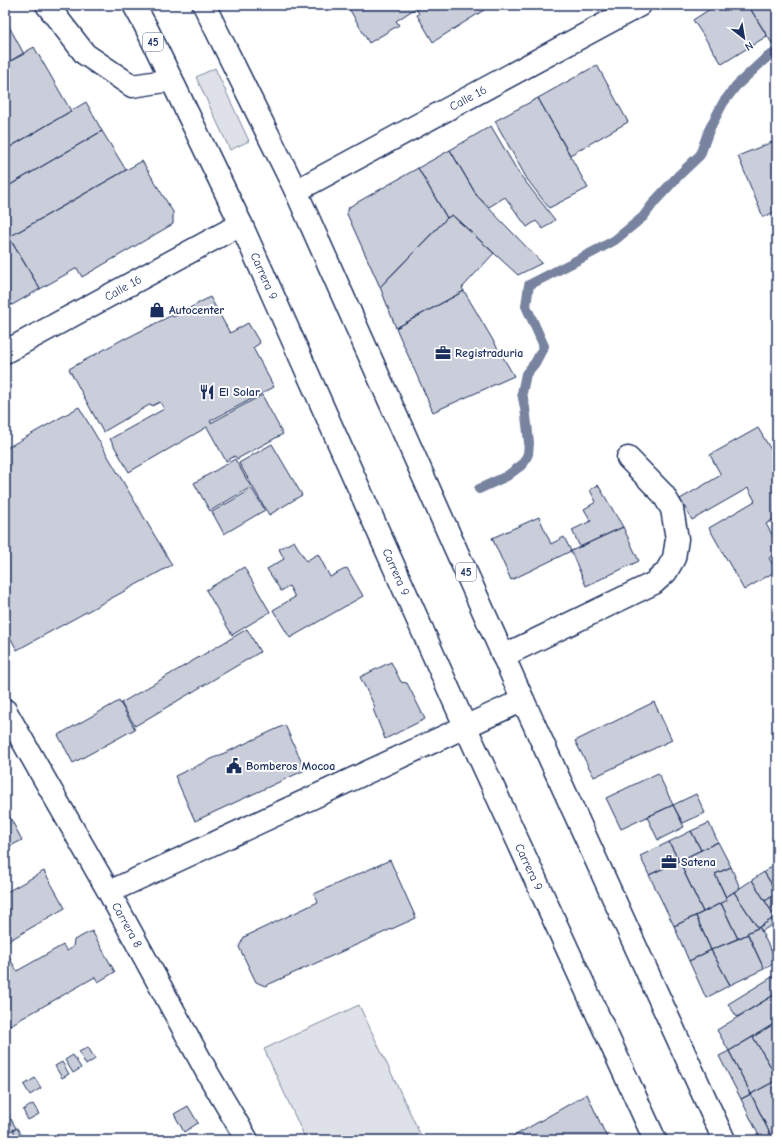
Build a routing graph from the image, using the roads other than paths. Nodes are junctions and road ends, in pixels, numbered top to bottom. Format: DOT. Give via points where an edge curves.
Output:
graph roads {
  1 [pos="47,5"];
  2 [pos="134,5"];
  3 [pos="204,5"];
  4 [pos="640,5"];
  5 [pos="172,80"];
  6 [pos="296,191"];
  7 [pos="241,224"];
  8 [pos="5,352"];
  9 [pos="628,458"];
  10 [pos="503,656"];
  11 [pos="523,700"];
  12 [pos="7,720"];
  13 [pos="466,728"];
  14 [pos="109,892"];
  15 [pos="247,1140"];
  16 [pos="655,1140"];
  17 [pos="724,1140"];
  1 -- 5 [label="main road" via="85,54 132,86"];
  2 -- 5 [label="main road, Carrera 9 / 45"];
  3 -- 6 [label="main road, 45"];
  4 -- 6 [label="main road, Calle 16"];
  5 -- 7 [label="main road, Carrera 9 / 45"];
  6 -- 10 [label="main road, 45"];
  7 -- 8 [label="main road, Calle 16"];
  7 -- 13 [label="main road, Carrera 9 / 45"];
  9 -- 10 [label="main road" via="663,494 672,508 677,539 674,558 666,572 654,583"];
  10 -- 11 [label="main road, 45"];
  11 -- 13 [label="main road"];
  11 -- 17 [label="main road, 45"];
  12 -- 14 [label="main road, Carrera 8"];
  13 -- 14 [label="main road"];
  13 -- 16 [label="main road, Carrera 9 / 45"];
  14 -- 15 [label="main road, Carrera 8"];
}
